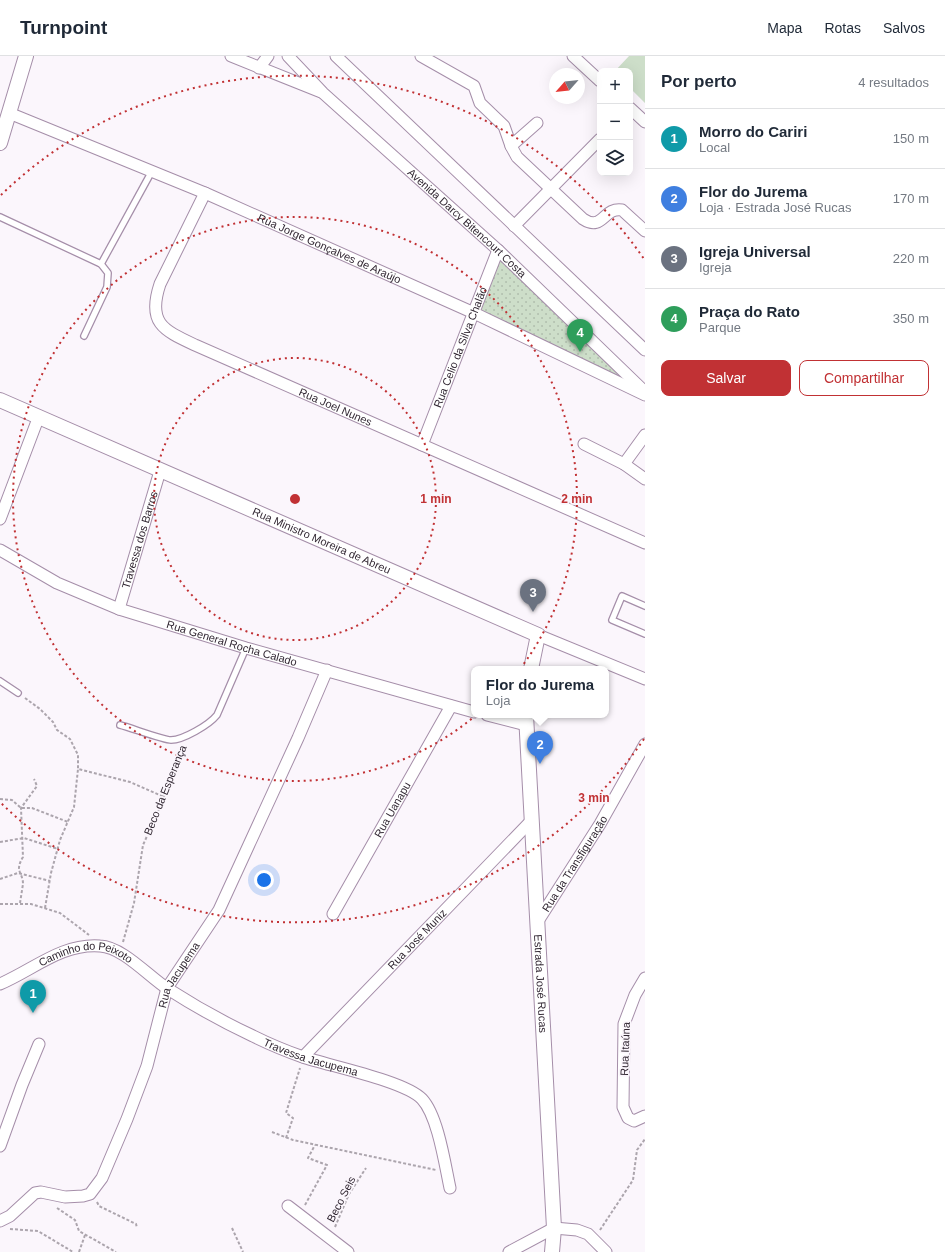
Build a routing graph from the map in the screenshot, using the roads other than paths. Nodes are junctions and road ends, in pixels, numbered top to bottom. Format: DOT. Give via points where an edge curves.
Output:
graph roads {
  1 [pos="26,56"];
  2 [pos="230,56"];
  3 [pos="268,56"];
  4 [pos="288,56"];
  5 [pos="336,56"];
  6 [pos="421,56"];
  7 [pos="573,56"];
  8 [pos="259,68"];
  9 [pos="597,78"];
  10 [pos="323,93"];
  11 [pos="633,111"];
  12 [pos="9,113"];
  13 [pos="645,122"];
  14 [pos="537,123"];
  15 [pos="599,140"];
  16 [pos="0,143"];
  17 [pos="511,146"];
  18 [pos="152,171"];
  19 [pos="551,189"];
  20 [pos="205,193"];
  21 [pos="0,217"];
  22 [pos="514,226"];
  23 [pos="645,231"];
  24 [pos="498,250"];
  25 [pos="101,264"];
  26 [pos="474,313"];
  27 [pos="84,336"];
  28 [pos="645,350"];
  29 [pos="645,392"];
  30 [pos="645,395"];
  31 [pos="0,400"];
  32 [pos="39,416"];
  33 [pos="645,435"];
  34 [pos="584,444"];
  35 [pos="422,446"];
  36 [pos="624,464"];
  37 [pos="160,471"];
  38 [pos="645,479"];
  39 [pos="0,519"];
  40 [pos="645,543"];
  41 [pos="0,550"];
  42 [pos="645,606"];
  43 [pos="119,609"];
  44 [pos="645,634"];
  45 [pos="538,635"];
  46 [pos="246,648"];
  47 [pos="532,666"];
  48 [pos="326,670"];
  49 [pos="645,679"];
  50 [pos="0,681"];
  51 [pos="18,693"];
  52 [pos="451,706"];
  53 [pos="471,711"];
  54 [pos="510,718"];
  55 [pos="526,720"];
  56 [pos="120,724"];
  57 [pos="645,744"];
  58 [pos="531,821"];
  59 [pos="334,914"];
  60 [pos="538,921"];
  61 [pos="645,978"];
  62 [pos="0,984"];
  63 [pos="167,988"];
  64 [pos="40,1044"];
  65 [pos="303,1057"];
  66 [pos="645,1116"];
  67 [pos="0,1146"];
  68 [pos="450,1188"];
  69 [pos="288,1206"];
  70 [pos="3,1224"];
  71 [pos="554,1228"];
  72 [pos="348,1252"];
  73 [pos="509,1252"];
  74 [pos="552,1252"];
  75 [pos="606,1252"];
  1 -- 12 [label="street"];
  2 -- 8 [label="street"];
  3 -- 8 [label="street"];
  4 -- 10 [label="street, Avenida Darcy Bitencourt Costa"];
  5 -- 22 [label="street"];
  6 -- 17 [label="street" via="474,86 480,103 504,126"];
  7 -- 9 [label="street"];
  8 -- 10 [label="street"];
  10 -- 24 [label="street, Avenida Darcy Bitencourt Costa"];
  11 -- 13 [label="street"];
  12 -- 16 [label="street"];
  12 -- 18 [label="street, Rua Jorge Gonçalves de Araújo"];
  14 -- 17 [label="street"];
  15 -- 19 [label="street"];
  17 -- 19 [label="street" via="523,164"];
  18 -- 20 [label="street, Rua Jorge Gonçalves de Araújo"];
  18 -- 25 [label="lane"];
  19 -- 22 [label="street"];
  19 -- 23 [label="street" via="588,223 598,223 612,211 622,210"];
  20 -- 26 [label="street, Rua Jorge Gonçalves de Araújo"];
  20 -- 35 [label="street, Rua Joel Nunes" via="155,298 156,316 162,327 195,345"];
  21 -- 25 [label="lane"];
  22 -- 28 [label="street"];
  24 -- 26 [label="street, Rua Celio da Silva Chalão"];
  24 -- 29 [label="street, Avenida Darcy Bitencourt Costa"];
  25 -- 27 [label="lane" via="108,273 107,287"];
  26 -- 30 [label="street, Rua Jorge Gonçalves de Araújo"];
  26 -- 35 [label="street, Rua Celio da Silva Chalão"];
  31 -- 32 [label="street, Rua Ministro Moreira de Abreu"];
  32 -- 37 [label="street, Rua Ministro Moreira de Abreu"];
  32 -- 39 [label="street"];
  33 -- 36 [label="street"];
  34 -- 36 [label="street"];
  35 -- 40 [label="street, Rua Joel Nunes"];
  36 -- 38 [label="street"];
  37 -- 43 [label="street, Travessa dos Barros"];
  37 -- 45 [label="street, Rua Ministro Moreira de Abreu"];
  41 -- 43 [label="street, Rua General Rocha Calado" via="57,583"];
  42 -- 44 [label="lane" via="622,596 612,620"];
  43 -- 46 [label="street, Rua General Rocha Calado"];
  45 -- 47 [label="street"];
  45 -- 49 [label="street, Rua Ministro Moreira de Abreu"];
  46 -- 48 [label="street, Rua General Rocha Calado"];
  46 -- 56 [label="lane, Beco da Esperança" via="217,716 203,729 171,740"];
  48 -- 52 [label="street, Rua General Rocha Calado"];
  48 -- 63 [label="street, Rua Jacupema" via="298,738 219,910"];
  50 -- 51 [label="lane"];
  52 -- 53 [label="street, Rua General Rocha Calado"];
  52 -- 59 [label="street, Rua Uanapu"];
  54 -- 55 [label="street"];
  55 -- 58 [label="street, Estrada José Rucas"];
  57 -- 60 [label="street, Rua da Transfiguração" via="600,824"];
  58 -- 60 [label="street, Estrada José Rucas"];
  58 -- 65 [label="street, Rua José Muniz"];
  60 -- 71 [label="street, Estrada José Rucas"];
  61 -- 66 [label="street, Rua Itaúna" via="635,995 624,1024 623,1107 628,1118 634,1121"];
  62 -- 63 [label="street, Caminho do Peixoto" via="53,956 86,946 102,946 121,953"];
  63 -- 65 [label="street, Travessa Jacupema" via="214,1018"];
  63 -- 70 [label="street, Rua Jacupema" via="147,1066 102,1178 90,1194 83,1196 65,1197 35,1193"];
  64 -- 67 [label="street"];
  65 -- 68 [label="street, Travessa Jacupema" via="408,1090 422,1099 430,1111 439,1136"];
  69 -- 72 [label="street"];
  71 -- 73 [label="street"];
  71 -- 74 [label="street, Estrada José Rucas"];
  71 -- 75 [label="street" via="577,1230 588,1234"];
}
